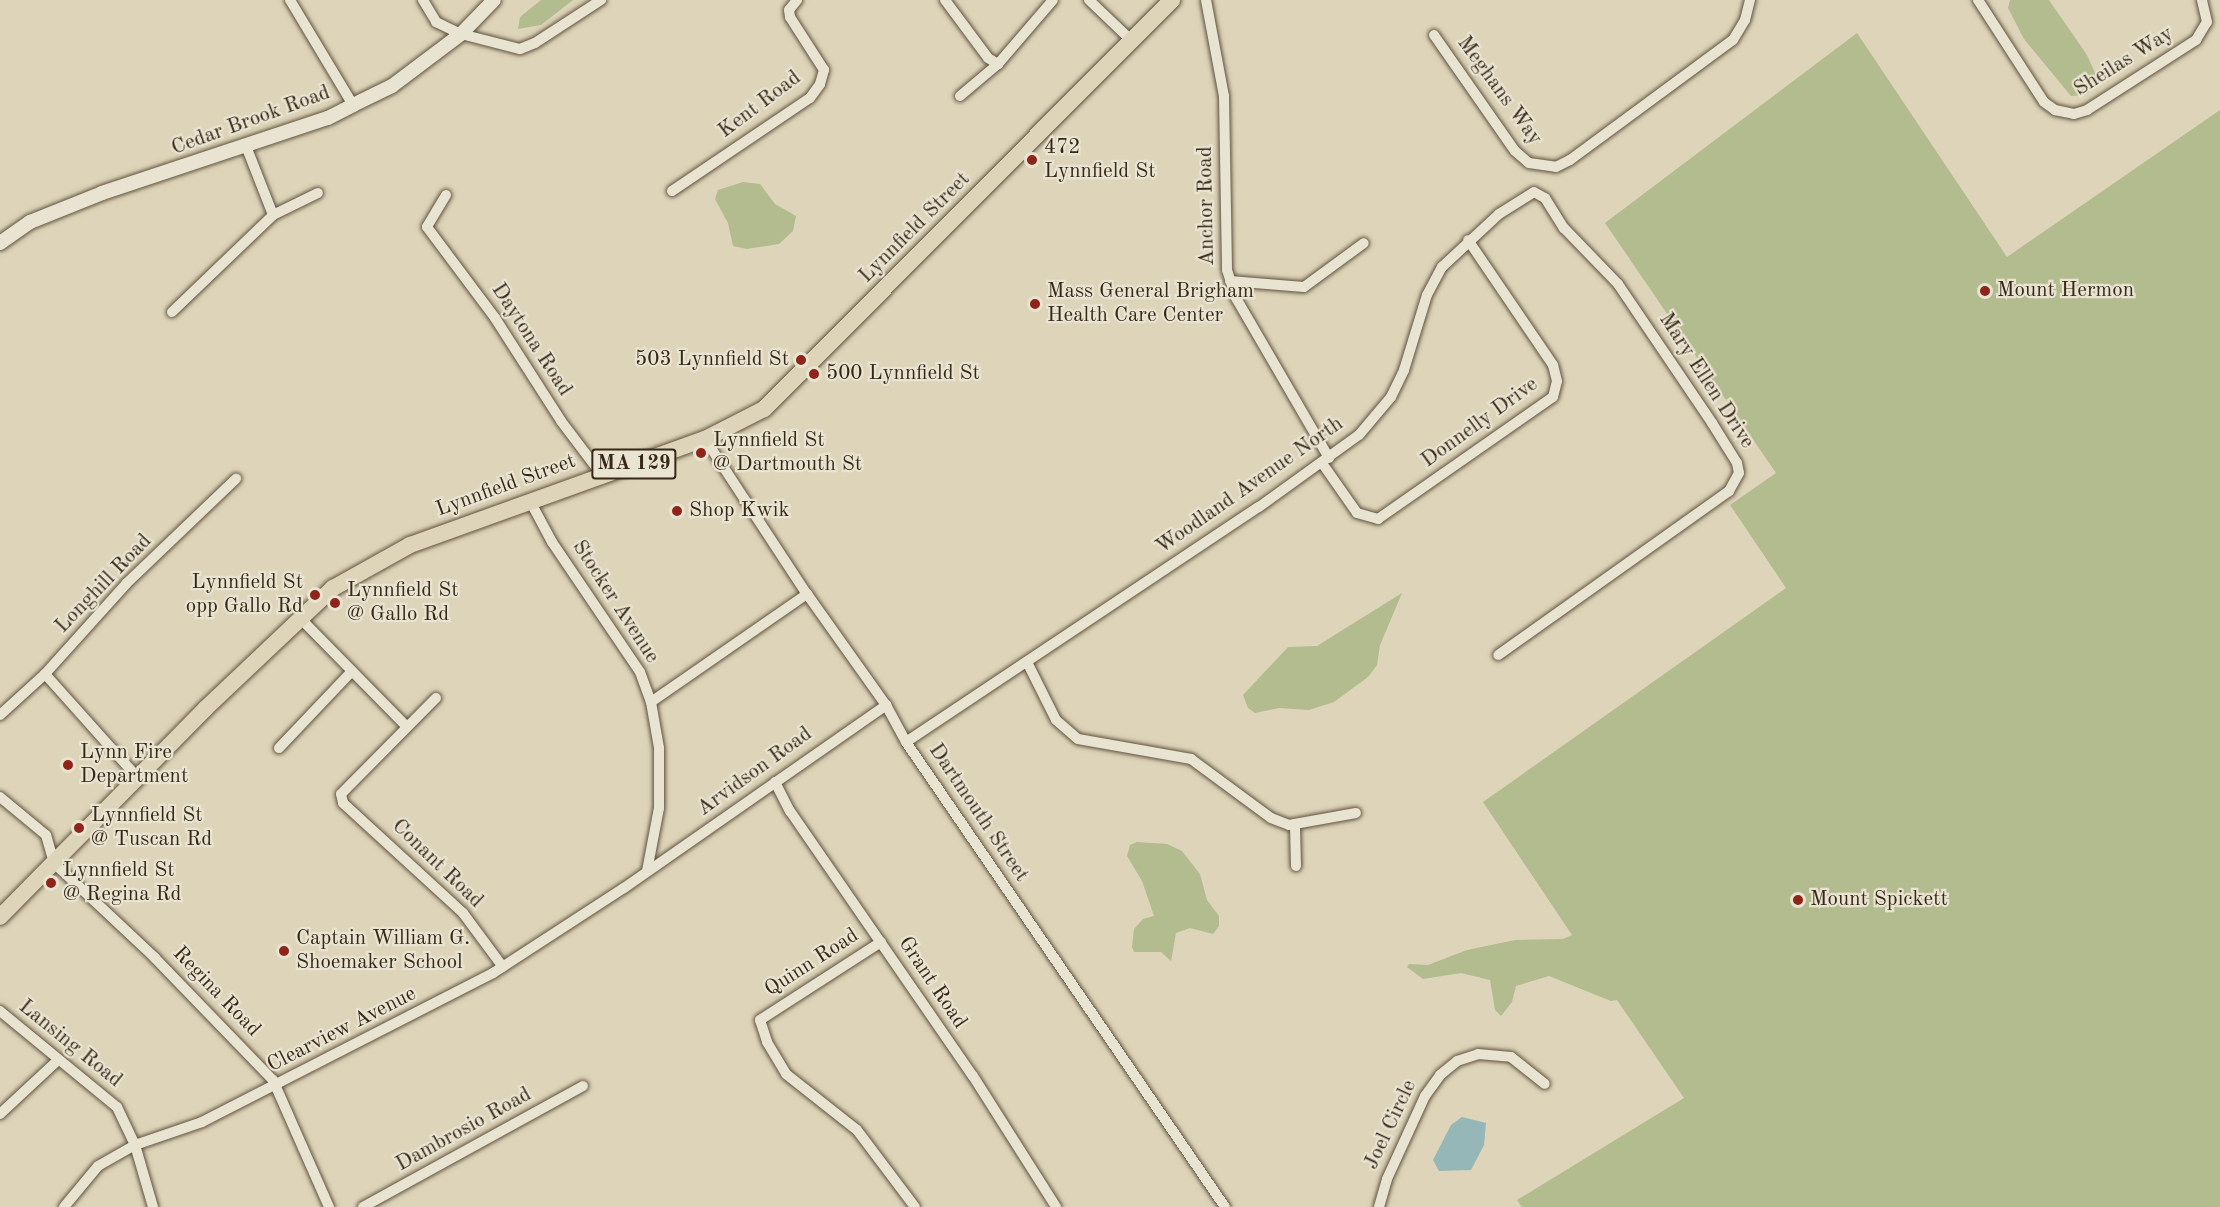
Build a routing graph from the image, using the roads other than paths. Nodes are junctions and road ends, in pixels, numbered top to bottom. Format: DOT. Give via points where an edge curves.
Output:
graph roads {
  1 [pos="290,0"];
  2 [pos="423,0"];
  3 [pos="494,0"];
  4 [pos="601,0"];
  5 [pos="797,0"];
  6 [pos="945,0"];
  7 [pos="1053,0"];
  8 [pos="1089,0"];
  9 [pos="1172,0"];
  10 [pos="1206,0"];
  11 [pos="1750,0"];
  12 [pos="1978,0"];
  13 [pos="2202,0"];
  14 [pos="460,34"];
  15 [pos="1434,35"];
  16 [pos="1133,42"];
  17 [pos="998,64"];
  18 [pos="960,96"];
  19 [pos="353,105"];
  20 [pos="246,146"];
  21 [pos="672,191"];
  22 [pos="1534,192"];
  23 [pos="318,193"];
  24 [pos="446,195"];
  25 [pos="273,215"];
  26 [pos="1468,240"];
  27 [pos="0,243"];
  28 [pos="1364,243"];
  29 [pos="1230,281"];
  30 [pos="172,312"];
  31 [pos="705,439"];
  32 [pos="1326,460"];
  33 [pos="602,476"];
  34 [pos="236,479"];
  35 [pos="530,501"];
  36 [pos="807,594"];
  37 [pos="300,618"];
  38 [pos="1498,654"];
  39 [pos="1027,662"];
  40 [pos="351,672"];
  41 [pos="45,674"];
  42 [pos="436,698"];
  43 [pos="651,702"];
  44 [pos="886,705"];
  45 [pos="0,716"];
  46 [pos="406,726"];
  47 [pos="906,742"];
  48 [pos="279,748"];
  49 [pos="138,778"];
  50 [pos="775,783"];
  51 [pos="0,797"];
  52 [pos="1356,813"];
  53 [pos="1295,826"];
  54 [pos="54,863"];
  55 [pos="1296,866"];
  56 [pos="647,871"];
  57 [pos="0,917"];
  58 [pos="881,942"];
  59 [pos="503,967"];
  60 [pos="0,1011"];
  61 [pos="57,1061"];
  62 [pos="1545,1084"];
  63 [pos="275,1085"];
  64 [pos="583,1086"];
  65 [pos="0,1114"];
  66 [pos="135,1145"];
  67 [pos="64,1207"];
  68 [pos="153,1207"];
  69 [pos="329,1207"];
  70 [pos="363,1207"];
  71 [pos="915,1207"];
  72 [pos="1056,1207"];
  73 [pos="1225,1207"];
  74 [pos="1379,1207"];
  1 -- 19 [label="street"];
  2 -- 14 [label="street" via="436,22"];
  3 -- 14 [label="street, Cedar Brook Road"];
  4 -- 14 [label="street" via="520,49"];
  5 -- 21 [label="street, Kent Road" via="789,10 790,17 824,70 820,84 810,98"];
  6 -- 17 [label="street" via="988,58"];
  7 -- 17 [label="street"];
  8 -- 16 [label="street"];
  9 -- 16 [label="main road, Lynnfield Street / MA 129"];
  10 -- 29 [label="street, Anchor Road" via="1224,96 1224,256"];
  11 -- 15 [label="street, Meghans Way" via="1741,29 1724,47 1556,167 1535,165 1508,144"];
  12 -- 13 [label="street, Sheilas Way" via="2044,102 2055,111 2074,114 2105,99 2196,40 2207,22"];
  14 -- 19 [label="street, Cedar Brook Road" via="392,86"];
  16 -- 31 [label="main road, Lynnfield Street / MA 129" via="783,393 737,425"];
  17 -- 18 [label="street"];
  19 -- 20 [label="street, Cedar Brook Road"];
  20 -- 25 [label="street"];
  20 -- 27 [label="street, Cedar Brook Road" via="30,222"];
  22 -- 26 [label="street, Woodland Avenue North"];
  22 -- 38 [label="street, Mary Ellen Drive" via="1545,198 1564,228 1618,284 1718,433 1739,473 1730,491"];
  23 -- 25 [label="street"];
  24 -- 33 [label="street, Daytona Road" via="427,227 495,318 561,421"];
  25 -- 30 [label="street"];
  26 -- 32 [label="street, Woodland Avenue North" via="1442,267 1427,294 1404,370 1390,397 1370,424"];
  26 -- 32 [label="street, Donnelly Drive" via="1556,370 1553,397 1378,519 1357,513"];
  28 -- 29 [label="street" via="1304,287"];
  29 -- 32 [label="street, Anchor Road"];
  31 -- 33 [label="main road, Lynnfield Street / MA 129"];
  31 -- 36 [label="street, Dartmouth Street"];
  32 -- 39 [label="street, Woodland Avenue North"];
  33 -- 35 [label="main road, Lynnfield Street / MA 129"];
  34 -- 41 [label="street, Longhill Road" via="127,584"];
  35 -- 37 [label="main road, Lynnfield Street / MA 129" via="372,564 333,588"];
  35 -- 43 [label="street, Stocker Avenue" via="552,542 640,672"];
  36 -- 43 [label="street"];
  36 -- 44 [label="street, Dartmouth Street"];
  37 -- 40 [label="street"];
  37 -- 49 [label="main road, Lynnfield Street / MA 129"];
  39 -- 47 [label="street, Woodland Avenue North"];
  39 -- 53 [label="street" via="1056,720 1078,739 1191,759 1271,818"];
  40 -- 46 [label="street"];
  40 -- 48 [label="street"];
  41 -- 45 [label="street, Longhill Road"];
  41 -- 49 [label="street"];
  42 -- 46 [label="street"];
  43 -- 56 [label="street, Stocker Avenue" via="659,748 659,808"];
  44 -- 47 [label="street, Dartmouth Street"];
  44 -- 50 [label="street, Arvidson Road"];
  46 -- 59 [label="street, Conant Road" via="341,794 343,802 463,913"];
  47 -- 73 [label="street, Dartmouth Street"];
  49 -- 54 [label="main road, Lynnfield Street / MA 129"];
  50 -- 56 [label="street, Arvidson Road"];
  50 -- 58 [label="street, Grant Road" via="790,811"];
  51 -- 54 [label="street" via="46,835"];
  52 -- 53 [label="street"];
  53 -- 55 [label="street"];
  54 -- 57 [label="main road, Lynnfield Street / MA 129"];
  54 -- 63 [label="street, Regina Road" via="156,958"];
  56 -- 59 [label="street, Clearview Avenue"];
  58 -- 71 [label="street, Quinn Road" via="760,1020 767,1042 786,1074 857,1130"];
  58 -- 72 [label="street, Grant Road"];
  59 -- 63 [label="street, Clearview Avenue"];
  60 -- 61 [label="street, Lansing Road"];
  61 -- 65 [label="street"];
  61 -- 66 [label="street, Lansing Road" via="117,1107"];
  62 -- 74 [label="street, Joel Circle" via="1511,1056 1478,1054 1457,1061 1434,1081 1425,1096 1387,1179"];
  63 -- 66 [label="street, Clearview Avenue" via="202,1122"];
  63 -- 69 [label="street, Regina Road"];
  64 -- 70 [label="street, Dambrosio Road"];
  66 -- 67 [label="street, Clearview Avenue" via="98,1166"];
  66 -- 68 [label="street, Lansing Road"];
}
